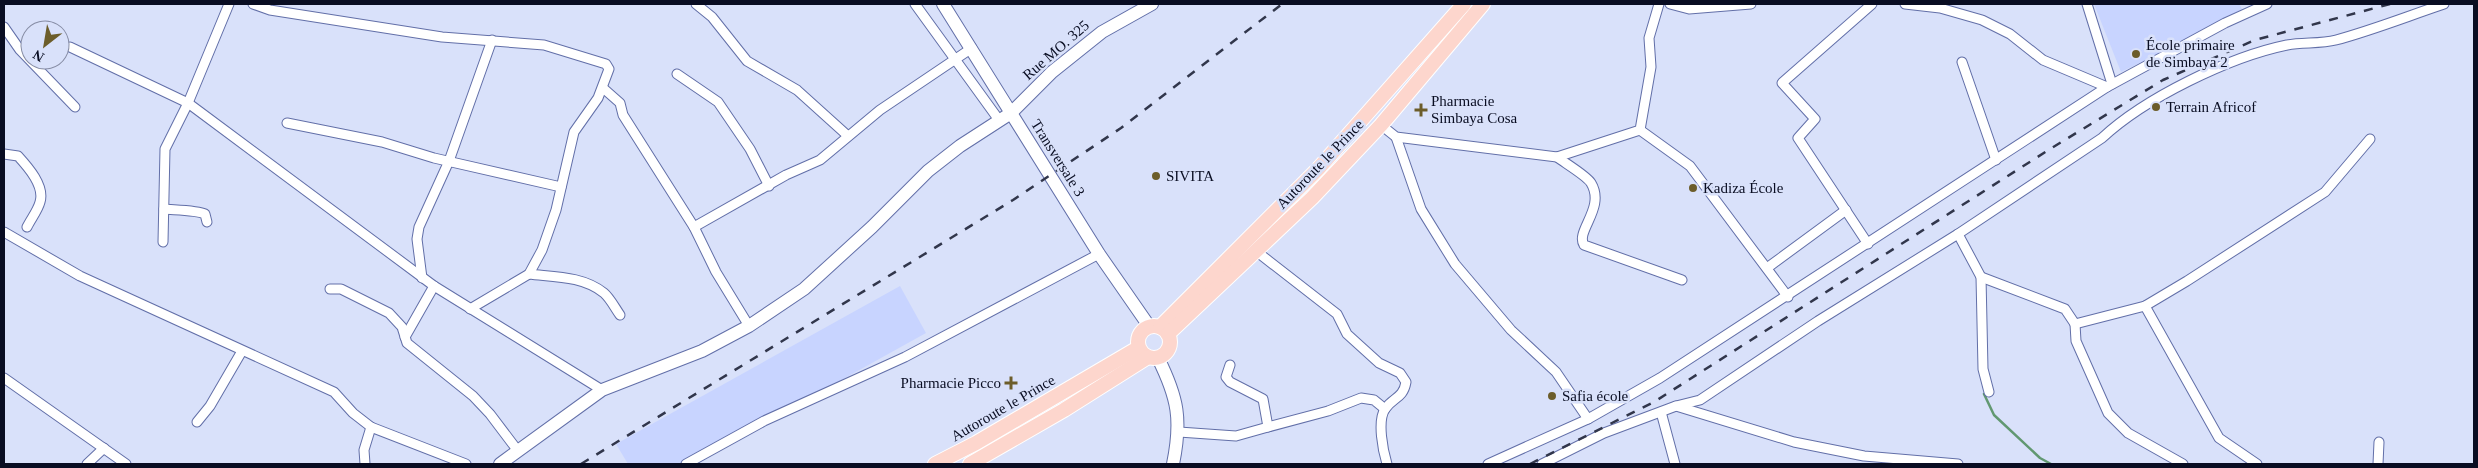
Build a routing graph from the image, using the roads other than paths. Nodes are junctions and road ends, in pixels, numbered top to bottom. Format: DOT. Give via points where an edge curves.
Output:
graph roads {
  1 [pos="229,4"];
  2 [pos="253,4"];
  3 [pos="696,4"];
  4 [pos="915,4"];
  5 [pos="942,4"];
  6 [pos="1152,4"];
  7 [pos="1464,4"];
  8 [pos="1483,4"];
  9 [pos="1659,4"];
  10 [pos="1670,4"];
  11 [pos="1751,4"];
  12 [pos="1872,4"];
  13 [pos="1905,4"];
  14 [pos="2087,4"];
  15 [pos="2267,4"];
  16 [pos="2444,4"];
  17 [pos="4,27"];
  18 [pos="492,40"];
  19 [pos="70,47"];
  20 [pos="972,48"];
  21 [pos="954,59"];
  22 [pos="1962,62"];
  23 [pos="677,74"];
  24 [pos="2109,85"];
  25 [pos="603,88"];
  26 [pos="188,103"];
  27 [pos="75,106"];
  28 [pos="1011,113"];
  29 [pos="999,120"];
  30 [pos="287,123"];
  31 [pos="1381,125"];
  32 [pos="1640,130"];
  33 [pos="848,136"];
  34 [pos="1396,137"];
  35 [pos="2370,138"];
  36 [pos="4,154"];
  37 [pos="1557,157"];
  38 [pos="1996,160"];
  39 [pos="449,161"];
  40 [pos="769,186"];
  41 [pos="561,187"];
  42 [pos="164,209"];
  43 [pos="1846,210"];
  44 [pos="206,222"];
  45 [pos="694,226"];
  46 [pos="26,227"];
  47 [pos="4,232"];
  48 [pos="1958,234"];
  49 [pos="163,242"];
  50 [pos="1868,244"];
  51 [pos="1256,251"];
  52 [pos="1099,254"];
  53 [pos="1767,268"];
  54 [pos="529,274"];
  55 [pos="1981,276"];
  56 [pos="422,278"];
  57 [pos="1682,280"];
  58 [pos="434,286"];
  59 [pos="330,289"];
  60 [pos="1788,296"];
  61 [pos="2145,306"];
  62 [pos="470,309"];
  63 [pos="620,315"];
  64 [pos="2075,324"];
  65 [pos="749,326"];
  66 [pos="1159,329"];
  67 [pos="406,337"];
  68 [pos="242,351"];
  69 [pos="1148,355"];
  70 [pos="1230,365"];
  71 [pos="4,378"];
  72 [pos="602,390"];
  73 [pos="1989,392"];
  74 [pos="1676,406"];
  75 [pos="1385,409"];
  76 [pos="1661,412"];
  77 [pos="1588,418"];
  78 [pos="197,422"];
  79 [pos="371,427"];
  80 [pos="1268,427"];
  81 [pos="1179,432"];
  82 [pos="2379,442"];
  83 [pos="104,448"];
  84 [pos="518,451"];
  85 [pos="87,464"];
  86 [pos="126,464"];
  87 [pos="365,464"];
  88 [pos="466,464"];
  89 [pos="500,464"];
  90 [pos="686,464"];
  91 [pos="936,464"];
  92 [pos="970,464"];
  93 [pos="1173,464"];
  94 [pos="1387,464"];
  95 [pos="1488,464"];
  96 [pos="1542,464"];
  97 [pos="1675,464"];
  98 [pos="1958,464"];
  99 [pos="2183,464"];
  100 [pos="2257,464"];
  101 [pos="2378,464"];
  1 -- 26 [label="street"];
  2 -- 18 [label="street" via="270,10 442,36"];
  3 -- 33 [label="street" via="712,17 747,61 797,90"];
  4 -- 21 [label="street"];
  5 -- 20 [label="street, Transversale 3"];
  6 -- 28 [label="street, Rue MO. 325" via="1102,32 1052,72"];
  7 -- 66 [label="main road, Autoroute le Prince" via="1318,169"];
  8 -- 31 [label="main road, Autoroute le Prince"];
  9 -- 32 [label="street" via="1648,38 1650,67"];
  10 -- 11 [label="street" via="1689,9"];
  12 -- 43 [label="street" via="1782,83 1815,118 1798,138"];
  13 -- 24 [label="street" via="1940,8 1982,20 2010,34 2043,60"];
  14 -- 24 [label="street"];
  15 -- 24 [label="street"];
  16 -- 48 [label="street" via="2334,40 2287,46 2217,68 2118,122 2102,138"];
  17 -- 27 [label="street" via="20,50"];
  18 -- 25 [label="street" via="544,45 604,62 609,69"];
  18 -- 39 [label="street"];
  19 -- 26 [label="street"];
  20 -- 21 [label="street"];
  20 -- 28 [label="street, Transversale 3"];
  21 -- 29 [label="street"];
  21 -- 33 [label="street"];
  22 -- 38 [label="street"];
  23 -- 40 [label="street" via="718,102 750,149"];
  24 -- 38 [label="street"];
  25 -- 41 [label="street" via="574,132"];
  25 -- 45 [label="street" via="620,103 623,115"];
  26 -- 42 [label="street" via="165,148"];
  26 -- 56 [label="street"];
  28 -- 29 [label="street, Rue MO. 325"];
  28 -- 52 [label="street, Transversale 3"];
  29 -- 65 [label="street, Rue MO. 325" via="928,171 872,228 804,289"];
  30 -- 39 [label="street" via="382,142"];
  31 -- 34 [label="street"];
  31 -- 51 [label="main road, Autoroute le Prince"];
  32 -- 37 [label="street"];
  32 -- 53 [label="street" via="1690,166"];
  33 -- 40 [label="street" via="820,160"];
  34 -- 37 [label="street"];
  34 -- 77 [label="street" via="1421,209 1455,264 1511,330 1556,372"];
  35 -- 61 [label="street" via="2325,192"];
  36 -- 46 [label="street" via="18,156 40,189 41,201"];
  37 -- 57 [label="street" via="1591,183 1596,201 1592,218 1582,234 1584,244"];
  38 -- 50 [label="street"];
  39 -- 41 [label="street"];
  39 -- 56 [label="street" via="419,227 417,240"];
  40 -- 45 [label="street"];
  41 -- 54 [label="street" via="554,218"];
  42 -- 44 [label="street" via="200,211 205,214"];
  42 -- 49 [label="street"];
  43 -- 50 [label="street"];
  43 -- 53 [label="street"];
  45 -- 65 [label="street" via="716,272"];
  47 -- 68 [label="street" via="80,276"];
  48 -- 55 [label="street"];
  48 -- 74 [label="street" via="1818,321 1700,400"];
  50 -- 60 [label="street"];
  51 -- 66 [label="main road, Autoroute le Prince"];
  51 -- 75 [label="street" via="1337,314 1348,334 1379,364 1400,373 1406,382 1404,392"];
  52 -- 66 [label="street, Transversale 3"];
  52 -- 90 [label="street" via="905,357 764,422"];
  53 -- 60 [label="street"];
  54 -- 62 [label="street"];
  54 -- 63 [label="street" via="577,279 592,285 605,294"];
  55 -- 64 [label="street" via="2065,309"];
  55 -- 73 [label="street" via="1983,369"];
  56 -- 58 [label="street"];
  58 -- 62 [label="street"];
  58 -- 67 [label="street"];
  59 -- 67 [label="street" via="341,289 390,313"];
  60 -- 77 [label="street" via="1660,378"];
  61 -- 64 [label="street"];
  61 -- 100 [label="street" via="2219,438"];
  62 -- 72 [label="street"];
  64 -- 99 [label="street" via="2076,341 2108,413 2128,433"];
  65 -- 72 [label="street, Rue MO. 325" via="702,351"];
  66 -- 69 [label="main road" via="1169,348"];
  66 -- 69 [label="main road" via="1144,328 1138,337"];
  67 -- 84 [label="street" via="407,343 473,396"];
  68 -- 78 [label="street"];
  68 -- 79 [label="street" via="334,392"];
  69 -- 81 [label="street" via="1173,388"];
  69 -- 91 [label="main road, Autoroute le Prince"];
  69 -- 92 [label="main road" via="1064,410"];
  70 -- 80 [label="street" via="1226,377 1262,399"];
  71 -- 83 [label="street"];
  72 -- 84 [label="street, Rue MO. 325"];
  74 -- 76 [label="street"];
  74 -- 98 [label="street" via="1794,442 1864,456"];
  75 -- 80 [label="street" via="1374,400 1361,398 1328,411"];
  75 -- 94 [label="street" via="1382,450"];
  76 -- 96 [label="street" via="1604,433"];
  76 -- 97 [label="street"];
  77 -- 95 [label="street"];
  79 -- 87 [label="street" via="364,450"];
  79 -- 88 [label="street"];
  80 -- 81 [label="street" via="1236,436"];
  81 -- 93 [label="street"];
  82 -- 101 [label="street"];
  83 -- 85 [label="street"];
  83 -- 86 [label="street"];
  84 -- 89 [label="street, Rue MO. 325"];
}
